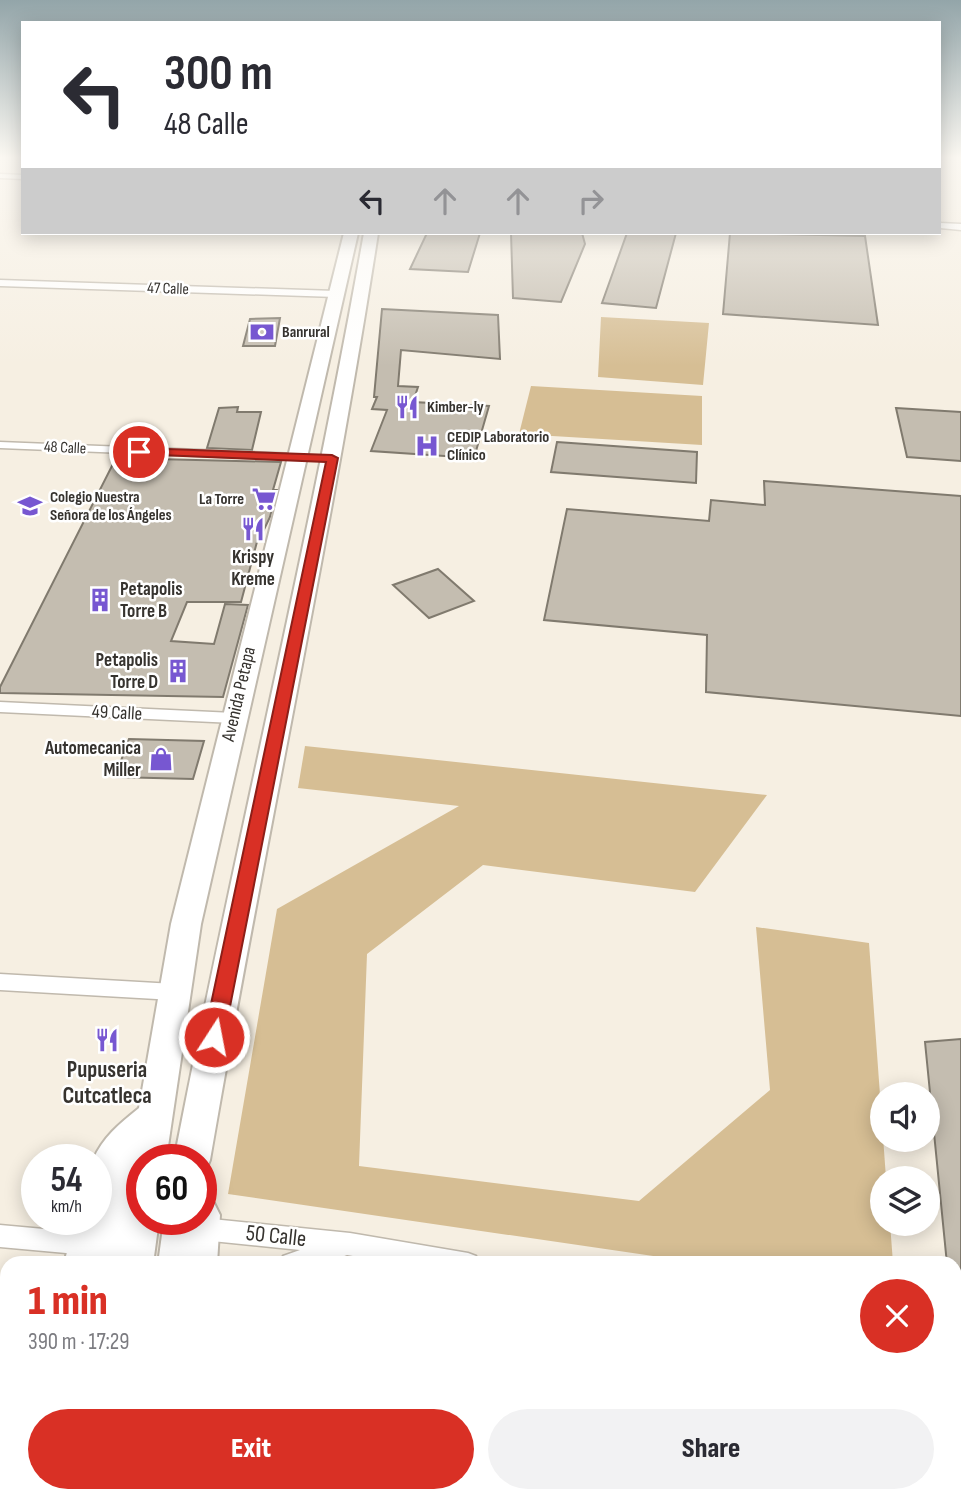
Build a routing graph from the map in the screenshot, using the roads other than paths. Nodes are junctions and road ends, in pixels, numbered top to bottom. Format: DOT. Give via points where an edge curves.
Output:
graph roads {
  1 [pos="942,226"];
  2 [pos="961,227"];
  3 [pos="351,235"];
  4 [pos="371,235"];
  5 [pos="0,283"];
  6 [pos="336,294"];
  7 [pos="0,445"];
  8 [pos="298,457"];
  9 [pos="332,458"];
  10 [pos="0,707"];
  11 [pos="234,718"];
  12 [pos="0,982"];
  13 [pos="174,992"];
  14 [pos="153,1118"];
  15 [pos="150,1144"];
  16 [pos="195,1144"];
  17 [pos="138,1235"];
  18 [pos="0,1236"];
  19 [pos="198,1238"];
  20 [pos="94,1240"];
  21 [pos="350,1244"];
  22 [pos="135,1256"];
  23 [pos="183,1256"];
  24 [pos="315,1256"];
  25 [pos="421,1256"];
  1 -- 2 [label="street"];
  3 -- 6 [label="main road, Avenida Petapa"];
  4 -- 9 [label="main road"];
  5 -- 6 [label="street, 47 Calle"];
  6 -- 8 [label="main road, Avenida Petapa"];
  7 -- 8 [label="street, 48 Calle"];
  8 -- 9 [label="main road"];
  8 -- 11 [label="main road, Avenida Petapa"];
  9 -- 16 [label="main road"];
  10 -- 11 [label="street, 49 Calle"];
  11 -- 13 [label="main road, Avenida Petapa"];
  12 -- 13 [label="street"];
  13 -- 14 [label="main road, Avenida Petapa"];
  14 -- 15 [label="main road, Avenida Petapa"];
  14 -- 20 [label="main road"];
  14 -- 20 [label="main road" via="121,1143 109,1159"];
  17 -- 22 [label="main road"];
  18 -- 20 [label="street"];
  19 -- 21 [label="street, 50 Calle"];
  19 -- 23 [label="main road"];
  21 -- 24 [label="street, 50 Calle"];
  21 -- 25 [label="street, 50 Calle"];
}
